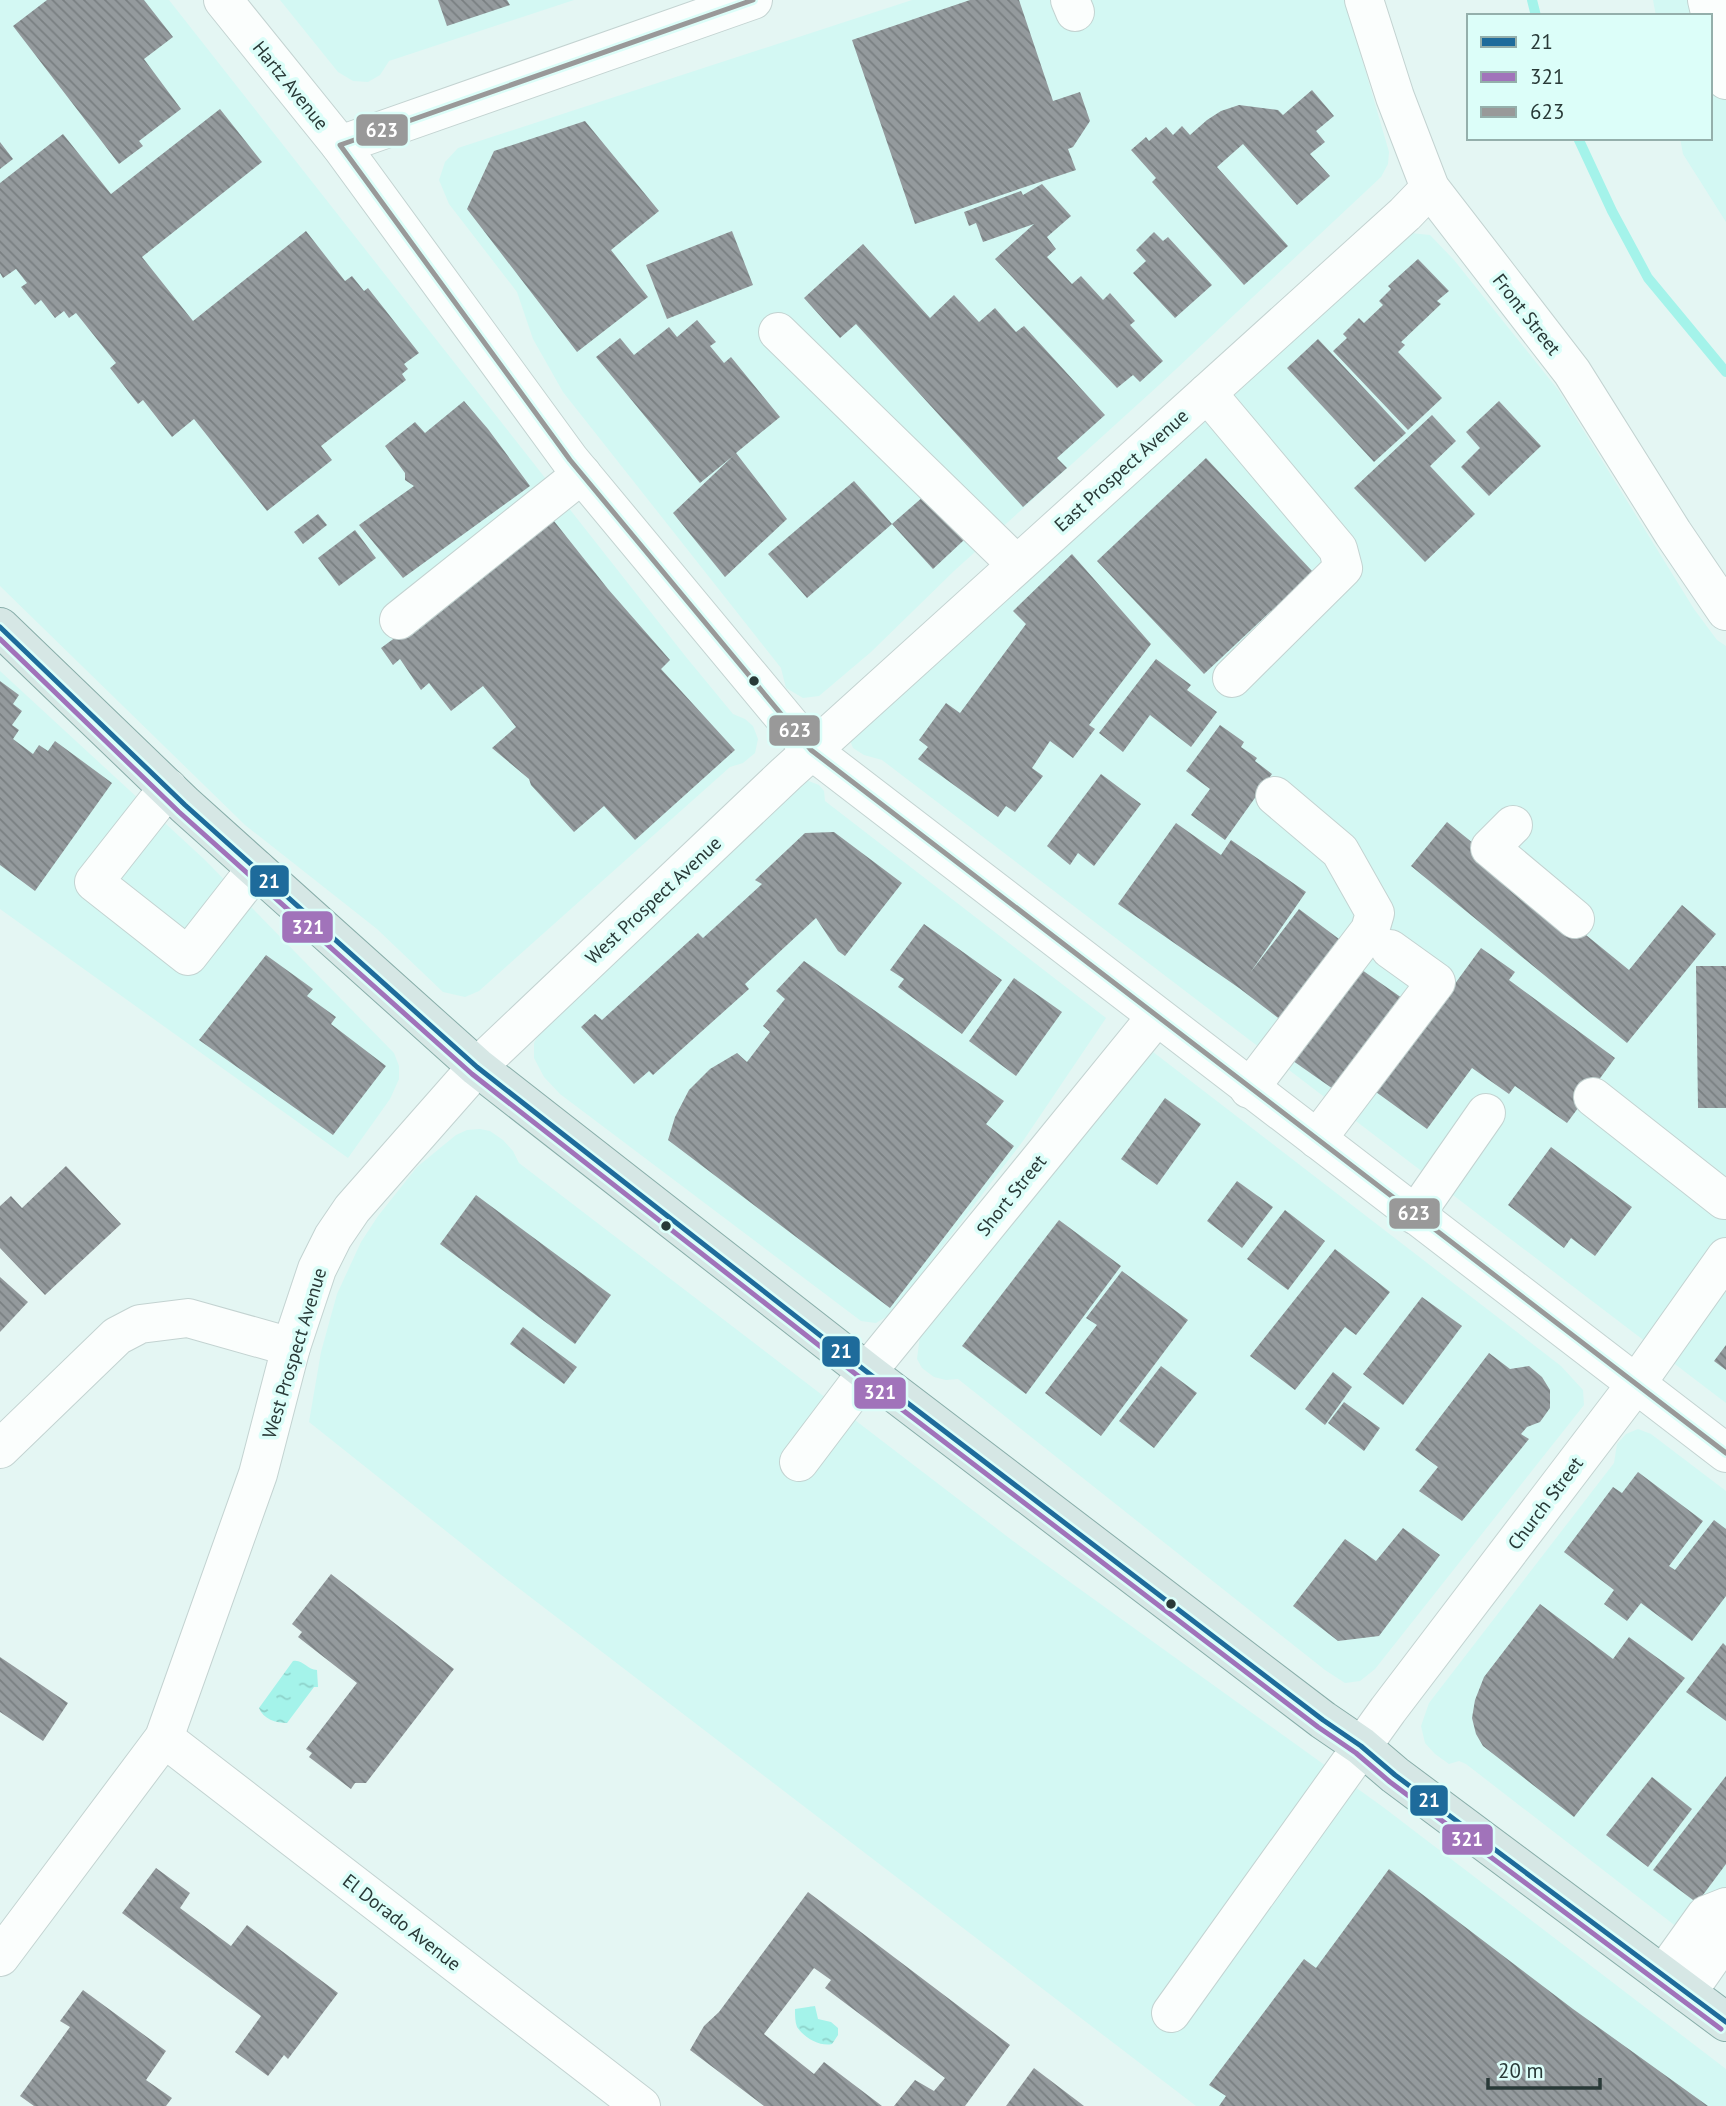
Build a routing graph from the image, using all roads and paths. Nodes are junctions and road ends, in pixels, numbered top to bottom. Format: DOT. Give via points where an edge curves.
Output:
graph roads {
  1 [pos="223,0"];
  2 [pos="753,0"];
  3 [pos="1364,0"];
  4 [pos="1712,21"];
  5 [pos="1726,80"];
  6 [pos="340,145"];
  7 [pos="1430,188"];
  8 [pos="778,332"];
  9 [pos="1207,393"];
  10 [pos="582,474"];
  11 [pos="1016,564"];
  12 [pos="1726,611"];
  13 [pos="399,620"];
  14 [pos="0,627"];
  15 [pos="1232,678"];
  16 [pos="811,750"];
  17 [pos="168,788"];
  18 [pos="1275,796"];
  19 [pos="1513,825"];
  20 [pos="256,869"];
  21 [pos="1576,919"];
  22 [pos="1390,949"];
  23 [pos="1156,1017"];
  24 [pos="477,1067"];
  25 [pos="1249,1089"];
  26 [pos="1593,1097"];
  27 [pos="1486,1113"];
  28 [pos="1317,1139"];
  29 [pos="1725,1199"];
  30 [pos="1415,1215"];
  31 [pos="1726,1245"];
  32 [pos="1726,1257"];
  33 [pos="292,1347"];
  34 [pos="867,1372"];
  35 [pos="1636,1384"];
  36 [pos="0,1449"];
  37 [pos="1726,1453"];
  38 [pos="799,1462"];
  39 [pos="164,1738"];
  40 [pos="1361,1746"];
  41 [pos="1726,1907"];
  42 [pos="1726,1937"];
  43 [pos="0,1957"];
  44 [pos="1675,1984"];
  45 [pos="1171,2013"];
  46 [pos="1726,2022"];
  47 [pos="640,2106"];
  1 -- 6 [label="street, Hartz Avenue"];
  2 -- 6 [label="street"];
  3 -- 7 [label="street, Front Street"];
  4 -- 5 [label="street"];
  6 -- 10 [label="street, Hartz Avenue"];
  7 -- 9 [label="street, East Prospect Avenue"];
  7 -- 12 [label="street, Front Street" via="1572,372"];
  8 -- 11 [label="street"];
  9 -- 11 [label="street, East Prospect Avenue"];
  9 -- 15 [label="street" via="1338,549 1342,568"];
  10 -- 13 [label="street"];
  10 -- 16 [label="street, Hartz Avenue"];
  11 -- 16 [label="street, East Prospect Avenue"];
  14 -- 17 [label="main road"];
  16 -- 23 [label="street, Hartz Avenue"];
  16 -- 24 [label="street, West Prospect Avenue"];
  17 -- 20 [label="main road"];
  17 -- 20 [label="street" via="94,882 188,956"];
  18 -- 25 [label="street" via="1340,852 1375,913 1370,930"];
  19 -- 21 [label="street" via="1490,848"];
  20 -- 24 [label="main road"];
  22 -- 28 [label="street" via="1436,982"];
  23 -- 25 [label="street, Hartz Avenue"];
  23 -- 34 [label="street, Short Street"];
  24 -- 33 [label="street, West Prospect Avenue" via="352,1209 333,1237 317,1269"];
  24 -- 34 [label="main road"];
  25 -- 28 [label="street, Hartz Avenue"];
  26 -- 29 [label="street"];
  27 -- 30 [label="street"];
  28 -- 30 [label="street, Hartz Avenue"];
  29 -- 31 [label="street" via="1716,1220"];
  30 -- 35 [label="street, Hartz Avenue"];
  32 -- 35 [label="street, Church Street"];
  33 -- 36 [label="street" via="188,1318 140,1324 117,1336"];
  33 -- 39 [label="street, West Prospect Avenue" via="258,1474"];
  34 -- 38 [label="street, Short Street"];
  34 -- 40 [label="main road"];
  35 -- 37 [label="street, Hartz Avenue"];
  35 -- 40 [label="street, Church Street"];
  39 -- 43 [label="street, West Prospect Avenue"];
  39 -- 47 [label="street, El Dorado Avenue"];
  40 -- 44 [label="main road"];
  40 -- 45 [label="street, Church Street"];
  41 -- 44 [label="street" via="1706,1915"];
  42 -- 44 [label="street"];
  44 -- 46 [label="main road"];
}
